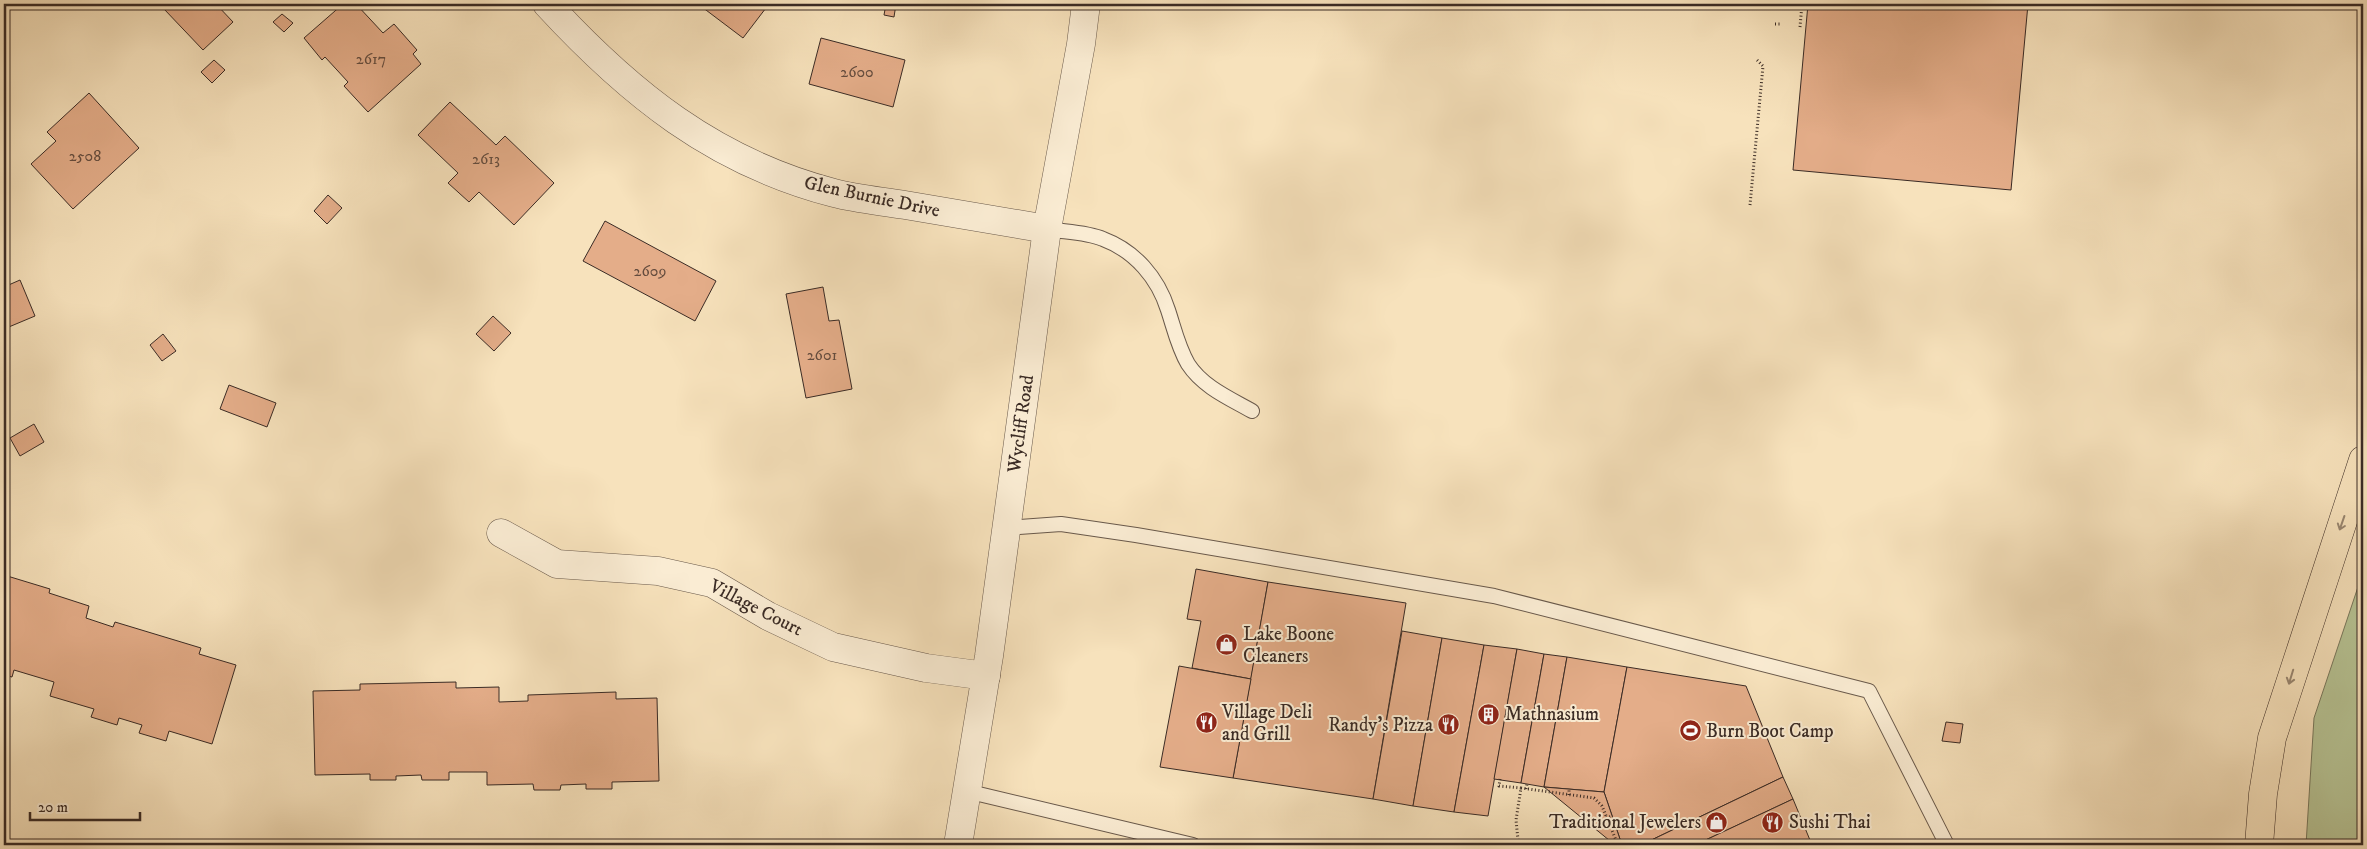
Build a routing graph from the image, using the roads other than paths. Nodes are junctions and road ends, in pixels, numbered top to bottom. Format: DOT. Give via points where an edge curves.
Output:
graph roads {
  1 [pos="547,4"];
  2 [pos="1086,4"];
  3 [pos="1047,229"];
  4 [pos="1252,411"];
  5 [pos="2363,460"];
  6 [pos="1006,528"];
  7 [pos="501,533"];
  8 [pos="986,676"];
  9 [pos="966,792"];
  10 [pos="958,845"];
  11 [pos="1193,845"];
  12 [pos="1947,845"];
  13 [pos="2259,845"];
  1 -- 3 [label="street, Glen Burnie Drive" via="640,95 710,143 748,161 835,193"];
  2 -- 3 [label="street, Wycliff Road"];
  3 -- 4 [label="lane" via="1103,239 1132,256 1152,276 1188,364 1212,389"];
  3 -- 6 [label="street, Wycliff Road"];
  5 -- 13 [label="highway, one-way" via="2272,738"];
  6 -- 8 [label="street, Wycliff Road"];
  6 -- 12 [label="lane" via="1061,524 1494,596 1869,691"];
  7 -- 8 [label="street, Village Court" via="557,564 658,571 712,583 768,616 833,647 926,668"];
  8 -- 9 [label="street, Wycliff Road"];
  9 -- 10 [label="street, Wycliff Road"];
  9 -- 11 [label="lane"];
}
